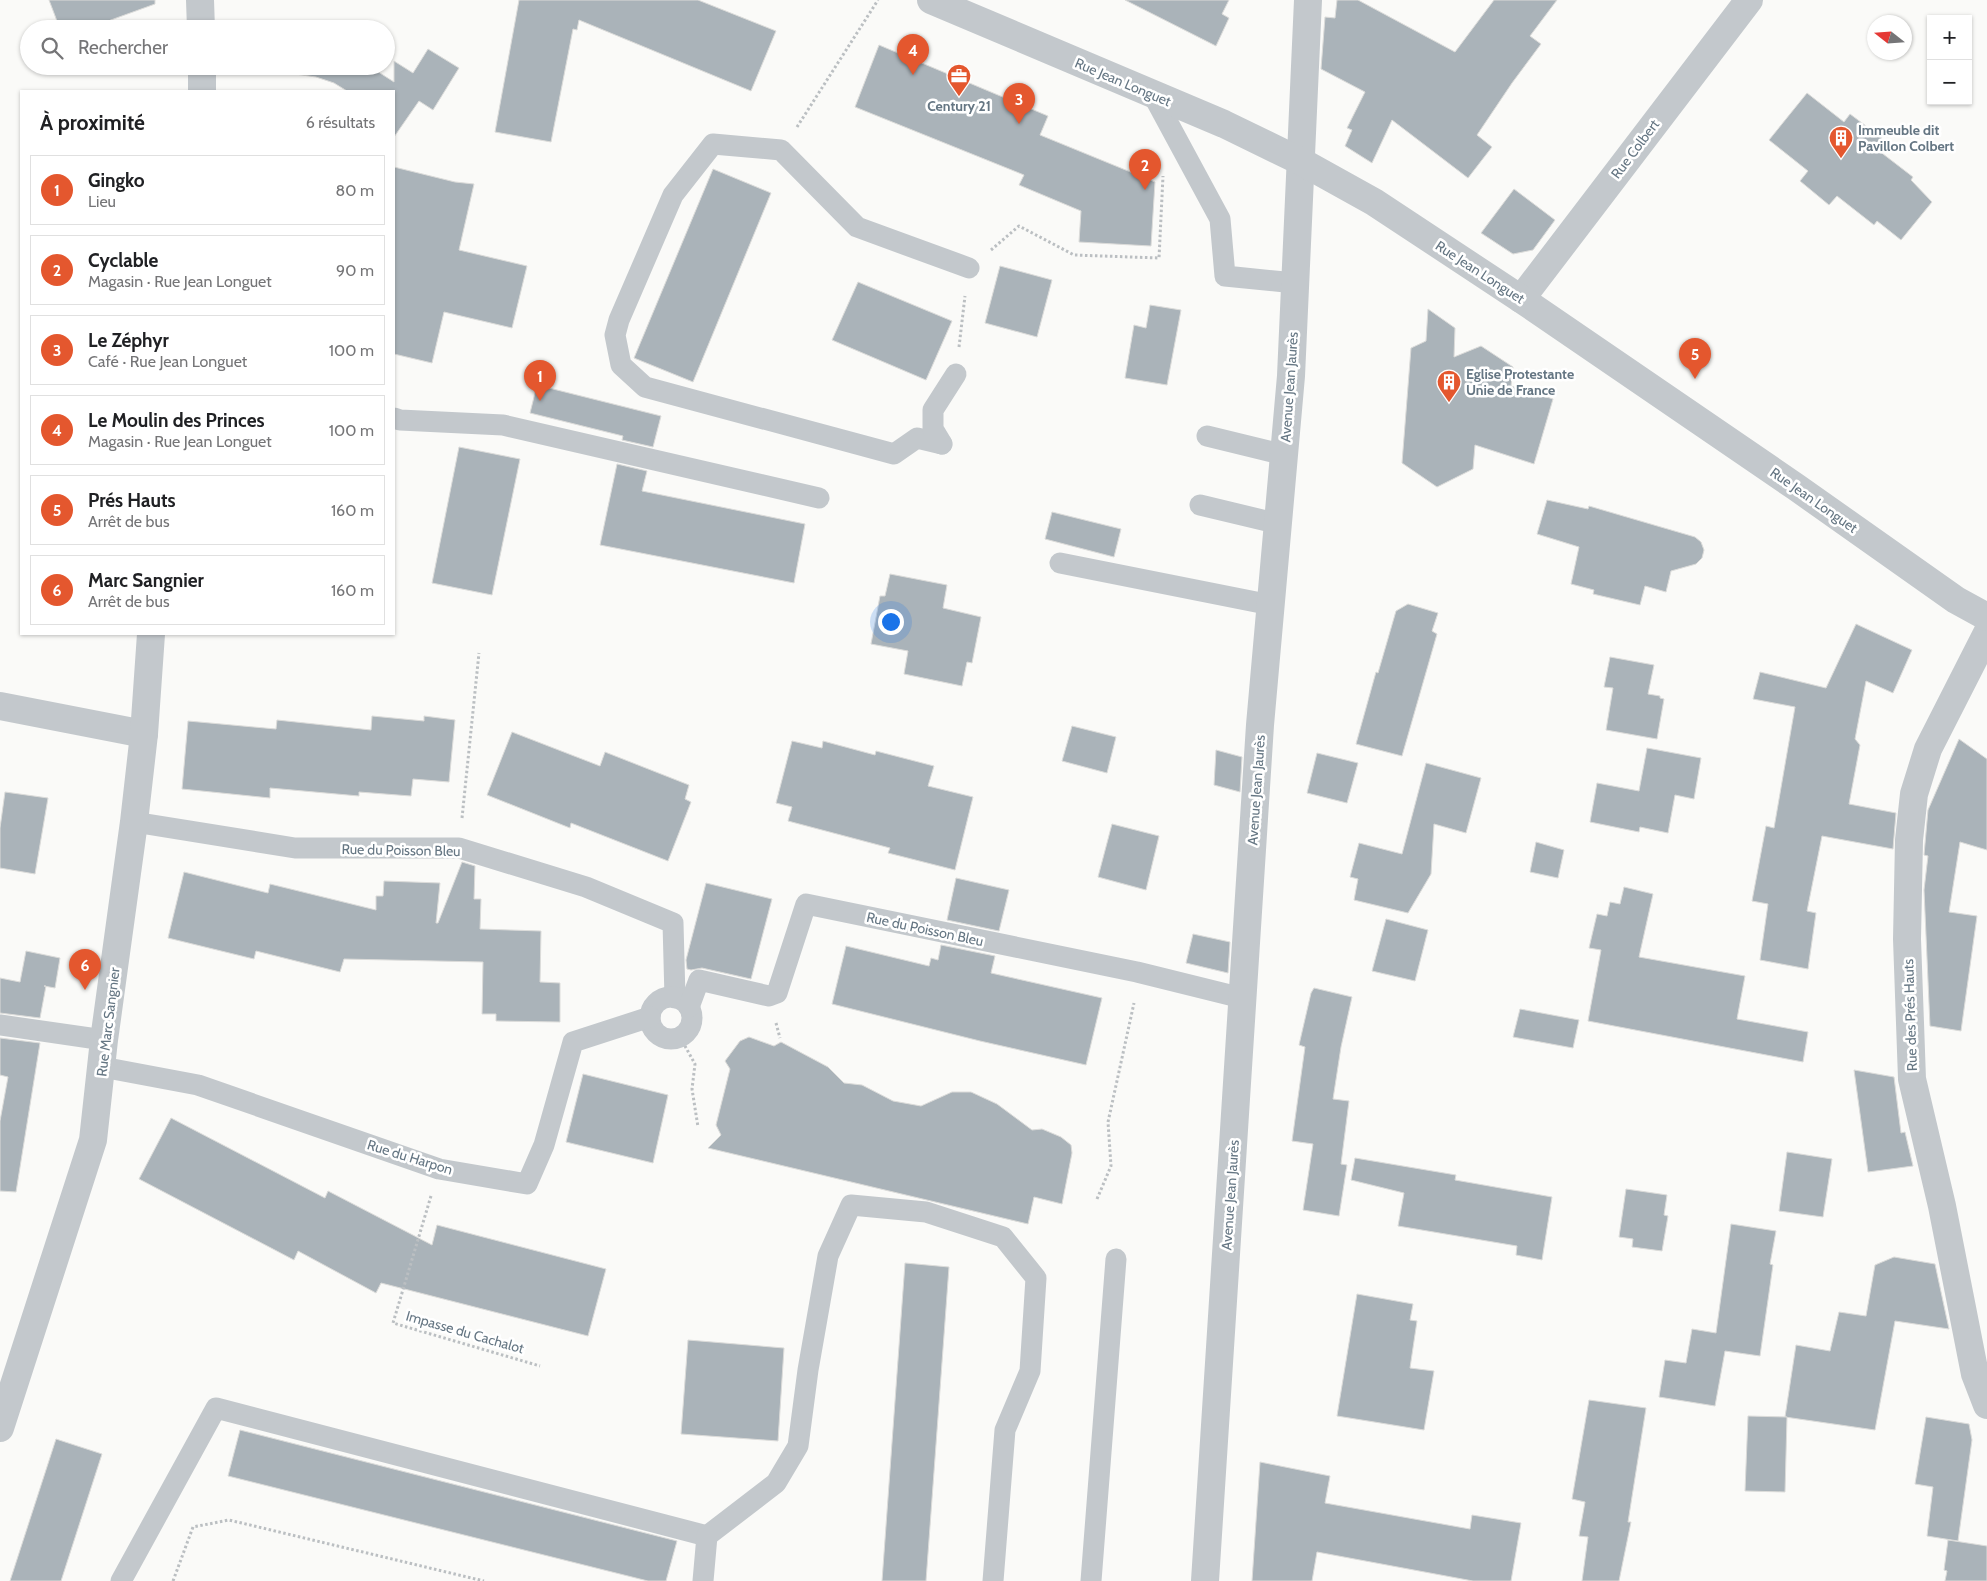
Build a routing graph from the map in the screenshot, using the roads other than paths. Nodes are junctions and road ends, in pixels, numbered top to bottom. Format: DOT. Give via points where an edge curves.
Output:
graph roads {
  1 [pos="200,0"];
  2 [pos="931,0"];
  3 [pos="1308,0"];
  4 [pos="1749,0"];
  5 [pos="201,20"];
  6 [pos="202,75"];
  7 [pos="202,90"];
  8 [pos="1153,95"];
  9 [pos="1302,162"];
  10 [pos="969,268"];
  11 [pos="1295,283"];
  12 [pos="1521,299"];
  13 [pos="956,374"];
  14 [pos="395,418"];
  15 [pos="1207,436"];
  16 [pos="1285,455"];
  17 [pos="818,498"];
  18 [pos="1200,505"];
  19 [pos="1278,524"];
  20 [pos="1060,563"];
  21 [pos="1271,605"];
  22 [pos="1987,617"];
  23 [pos="1987,633"];
  24 [pos="150,635"];
  25 [pos="0,706"];
  26 [pos="144,734"];
  27 [pos="134,822"];
  28 [pos="1242,998"];
  29 [pos="682,1002"];
  30 [pos="650,1017"];
  31 [pos="0,1026"];
  32 [pos="103,1053"];
  33 [pos="1116,1259"];
  34 [pos="1987,1405"];
  35 [pos="0,1428"];
  36 [pos="707,1536"];
  37 [pos="121,1581"];
  38 [pos="703,1581"];
  39 [pos="993,1581"];
  40 [pos="1091,1581"];
  41 [pos="1205,1581"];
  1 -- 5 [label="street"];
  2 -- 8 [label="street, Rue Jean Longuet"];
  3 -- 9 [label="street, Avenue Jean Jaurès"];
  4 -- 12 [label="street, Rue Colbert"];
  6 -- 7 [label="street"];
  8 -- 9 [label="street, Rue Jean Longuet" via="1224,124"];
  8 -- 11 [label="lane" via="1220,219 1225,276"];
  9 -- 11 [label="street, Avenue Jean Jaurès"];
  9 -- 12 [label="street, Rue Jean Longuet" via="1374,202"];
  10 -- 13 [label="lane" via="857,227 781,150 713,144 673,195 615,335 622,364 645,387 894,454 917,438 942,444 933,429 934,410"];
  11 -- 16 [label="street, Avenue Jean Jaurès"];
  12 -- 22 [label="street, Rue Jean Longuet" via="1956,600"];
  14 -- 17 [label="lane" via="503,425"];
  15 -- 16 [label="lane"];
  16 -- 19 [label="street, Avenue Jean Jaurès"];
  18 -- 19 [label="lane"];
  19 -- 21 [label="street, Avenue Jean Jaurès"];
  20 -- 21 [label="lane"];
  21 -- 28 [label="street, Avenue Jean Jaurès"];
  23 -- 34 [label="street, Rue des Prés Hauts" via="1928,749 1914,794 1909,840 1907,939 1912,1079 1976,1374"];
  24 -- 26 [label="street, Rue Marc Sangnier"];
  25 -- 26 [label="street"];
  26 -- 27 [label="street, Rue Marc Sangnier"];
  27 -- 29 [label="lane, Rue du Poisson Bleu" via="295,848 459,848 586,887 673,923"];
  27 -- 32 [label="street, Rue Marc Sangnier"];
  28 -- 29 [label="lane, Rue du Poisson Bleu" via="1137,972 806,904 777,993 769,996 699,980"];
  28 -- 41 [label="street, Avenue Jean Jaurès"];
  29 -- 30 [label="lane" via="666,998 658,1002"];
  29 -- 30 [label="lane" via="692,1016 687,1032 680,1037 671,1039 658,1034"];
  30 -- 32 [label="lane, Rue du Harpon" via="572,1042 544,1145 527,1184 439,1169"];
  31 -- 32 [label="lane, Rue du Harpon"];
  32 -- 35 [label="street, Rue Marc Sangnier" via="93,1140"];
  33 -- 40 [label="lane"];
  36 -- 37 [label="lane" via="216,1408"];
  36 -- 38 [label="lane"];
  36 -- 39 [label="lane" via="776,1483 798,1446 828,1256 851,1205 926,1212 1003,1237 1036,1278 1030,1371 1006,1430"];
}
